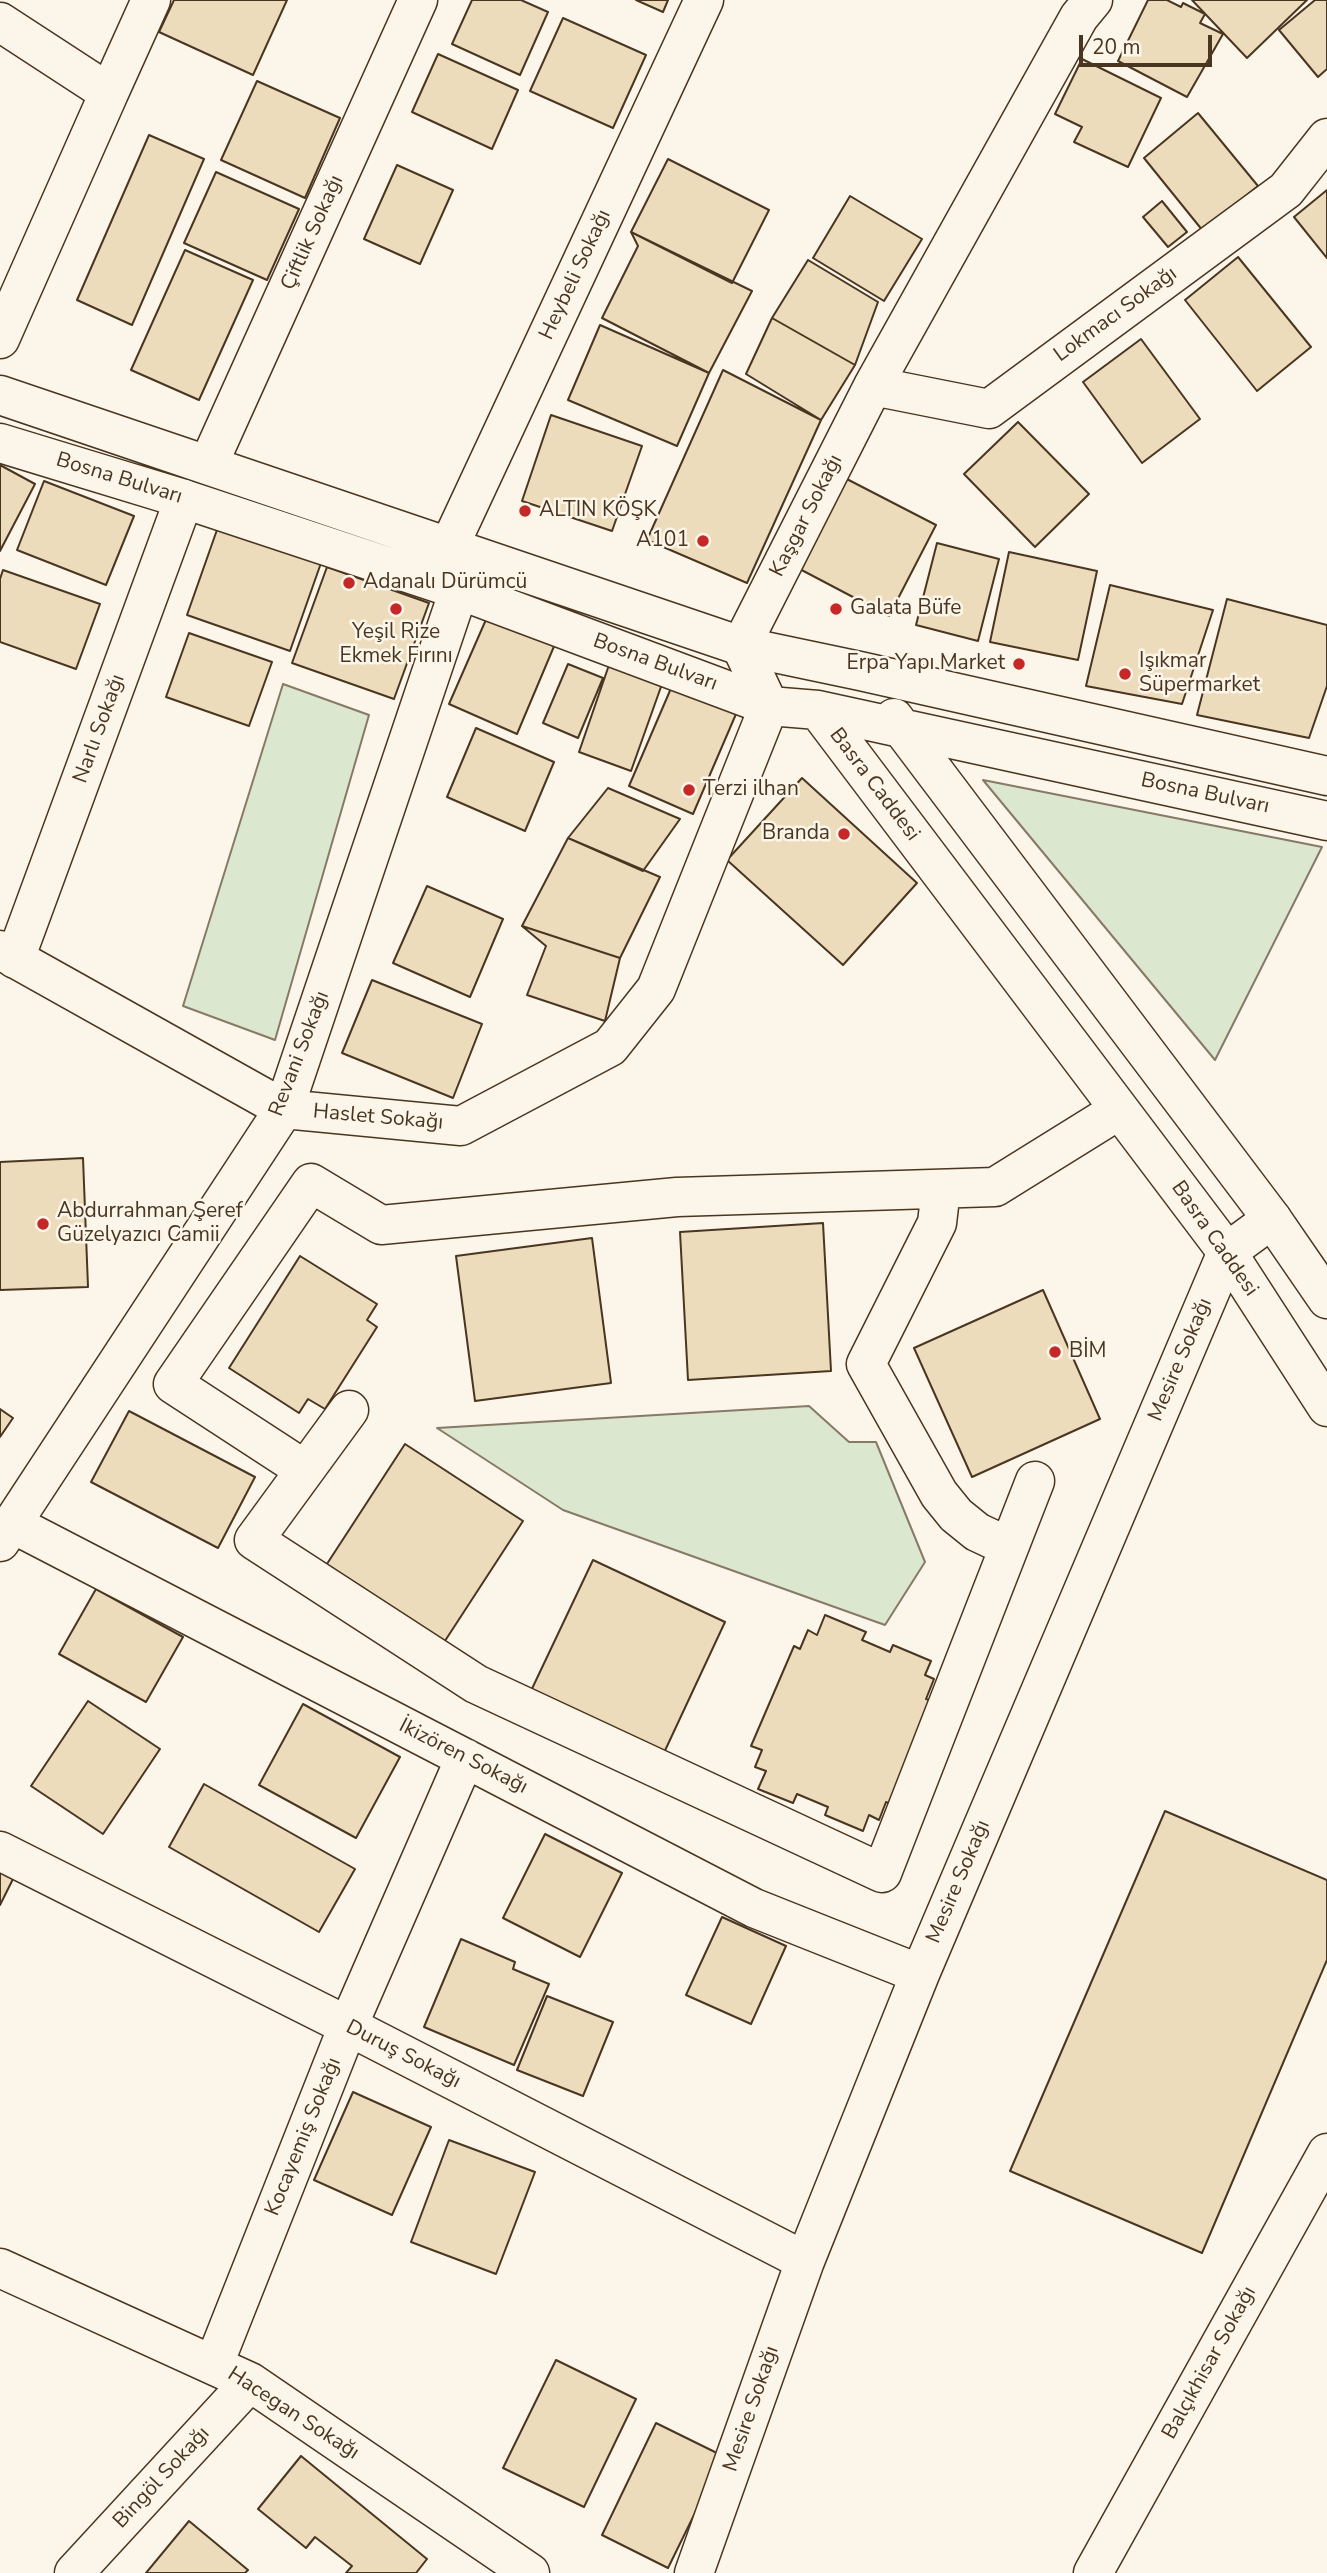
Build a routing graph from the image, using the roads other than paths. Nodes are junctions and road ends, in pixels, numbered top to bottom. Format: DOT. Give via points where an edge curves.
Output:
graph roads {
  1 [pos="150,0"];
  2 [pos="418,0"];
  3 [pos="704,0"];
  4 [pos="1077,6"];
  5 [pos="0,22"];
  6 [pos="108,93"];
  7 [pos="1327,138"];
  8 [pos="0,339"];
  9 [pos="873,386"];
  10 [pos="0,395"];
  11 [pos="0,443"];
  12 [pos="208,465"];
  13 [pos="184,499"];
  14 [pos="448,549"];
  15 [pos="459,590"];
  16 [pos="741,646"];
  17 [pos="860,671"];
  18 [pos="769,706"];
  19 [pos="818,710"];
  20 [pos="901,728"];
  21 [pos="1325,771"];
  22 [pos="1327,821"];
  23 [pos="8,955"];
  24 [pos="284,1108"];
  25 [pos="1119,1110"];
  26 [pos="941,1189"];
  27 [pos="1272,1219"];
  28 [pos="1227,1252"];
  29 [pos="1327,1299"];
  30 [pos="1327,1407"];
  31 [pos="349,1410"];
  32 [pos="305,1470"];
  33 [pos="1035,1480"];
  34 [pos="7,1533"];
  35 [pos="1009,1547"];
  36 [pos="465,1758"];
  37 [pos="0,1852"];
  38 [pos="920,1975"];
  39 [pos="348,2026"];
  40 [pos="1327,2153"];
  41 [pos="805,2261"];
  42 [pos="0,2268"];
  43 [pos="214,2364"];
  44 [pos="250,2382"];
  45 [pos="483,2561"];
  46 [pos="74,2573"];
  47 [pos="530,2573"];
  48 [pos="694,2573"];
  49 [pos="1093,2573"];
  1 -- 6 [label="street"];
  2 -- 12 [label="street, Çiftlik Sokağı"];
  3 -- 14 [label="street, Heybeli Sokağı"];
  4 -- 9 [label="street, Kaşgar Sokağı"];
  5 -- 6 [label="street"];
  6 -- 8 [label="street"];
  7 -- 9 [label="street, Lokmacı Sokağı" via="1286,190 989,409"];
  9 -- 16 [label="street, Kaşgar Sokağı"];
  10 -- 12 [label="street, Bosna Bulvarı"];
  11 -- 13 [label="street, Bosna Bulvarı"];
  12 -- 14 [label="street, Bosna Bulvarı"];
  13 -- 15 [label="street, Bosna Bulvarı"];
  13 -- 23 [label="street, Narlı Sokağı"];
  14 -- 16 [label="street, Bosna Bulvarı"];
  15 -- 18 [label="street, Bosna Bulvarı"];
  15 -- 24 [label="street, Revani Sokağı"];
  16 -- 17 [label="street, Bosna Bulvarı"];
  16 -- 18 [label="street"];
  17 -- 19 [label="street, Basra Caddesi" via="827,687"];
  17 -- 20 [label="street"];
  17 -- 21 [label="street, Bosna Bulvarı"];
  18 -- 19 [label="street, Bosna Bulvarı"];
  18 -- 24 [label="street, Haslet Sokağı" via="656,989 610,1046 461,1126"];
  19 -- 20 [label="street, Bosna Bulvarı"];
  19 -- 25 [label="street, Basra Caddesi"];
  20 -- 22 [label="street, Bosna Bulvarı"];
  20 -- 27 [label="street"];
  23 -- 24 [label="street, Haslet Sokağı"];
  24 -- 34 [label="street, Revani Sokağı"];
  25 -- 26 [label="street" via="995,1187"];
  25 -- 28 [label="street, Basra Caddesi"];
  26 -- 32 [label="street" via="677,1197 382,1225 311,1183 173,1384"];
  26 -- 35 [label="street" via="937,1223 866,1364 939,1494 977,1532"];
  27 -- 28 [label="street"];
  27 -- 29 [label="street"];
  28 -- 30 [label="street, Basra Caddesi"];
  28 -- 38 [label="street, Mesire Sokağı"];
  31 -- 32 [label="street"];
  32 -- 35 [label="street" via="254,1540 476,1684 882,1873"];
  33 -- 35 [label="street"];
  34 -- 36 [label="street, İkizören Sokağı"];
  36 -- 38 [label="street, İkizören Sokağı" via="754,1908"];
  36 -- 39 [label="street, Kocayemiş Sokağı"];
  37 -- 39 [label="street, Duruş Sokağı"];
  38 -- 41 [label="street, Mesire Sokağı"];
  39 -- 41 [label="street, Duruş Sokağı"];
  39 -- 43 [label="street, Kocayemiş Sokağı"];
  40 -- 49 [label="street, Balçıkhisar Sokağı"];
  41 -- 48 [label="street, Mesire Sokağı"];
  42 -- 43 [label="street, Hacegan Sokağı"];
  43 -- 44 [label="street, Hacegan Sokağı"];
  44 -- 45 [label="street, Hacegan Sokağı"];
  44 -- 46 [label="street, Bingöl Sokağı"];
  45 -- 47 [label="street, Hacegan Sokağı"];
}
